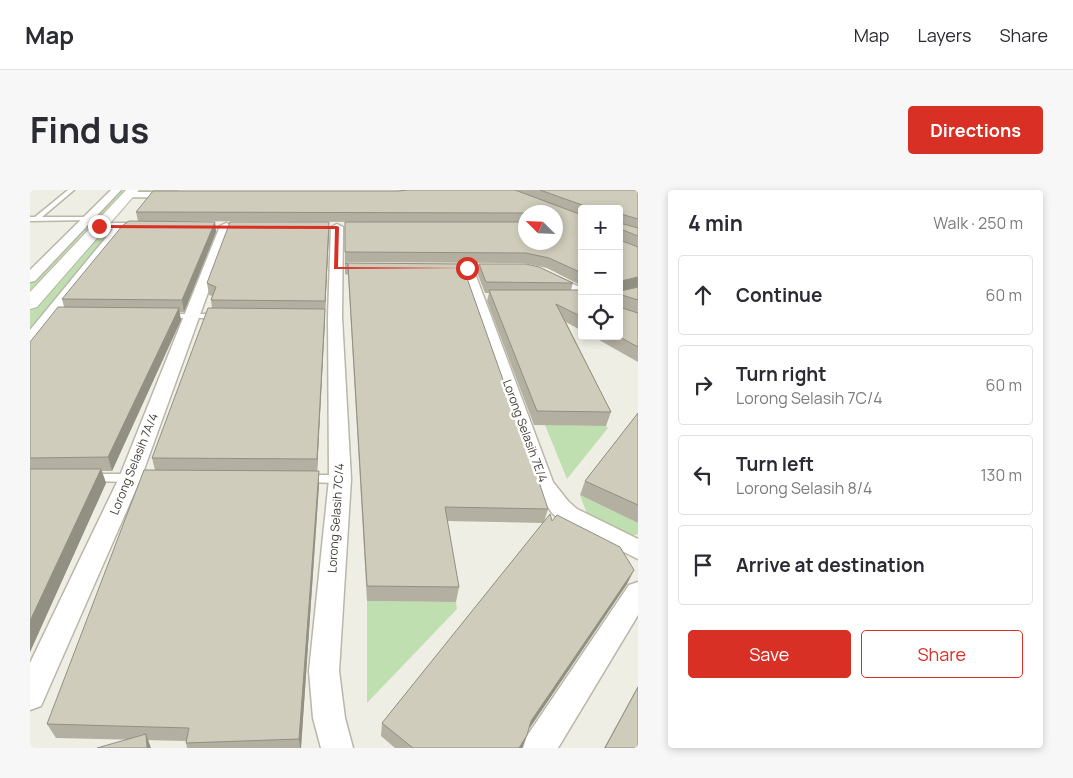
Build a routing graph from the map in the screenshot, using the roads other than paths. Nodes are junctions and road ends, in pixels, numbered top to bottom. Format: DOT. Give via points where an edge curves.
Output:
graph roads {
  1 [pos="71,190"];
  2 [pos="135,192"];
  3 [pos="186,195"];
  4 [pos="30,219"];
  5 [pos="37,219"];
  6 [pos="97,222"];
  7 [pos="30,225"];
  8 [pos="122,226"];
  9 [pos="160,226"];
  10 [pos="226,226"];
  11 [pos="337,227"];
  12 [pos="467,268"];
  13 [pos="535,271"];
  14 [pos="30,278"];
  15 [pos="577,296"];
  16 [pos="30,303"];
  17 [pos="153,316"];
  18 [pos="191,316"];
  19 [pos="229,316"];
  20 [pos="30,340"];
  21 [pos="80,478"];
  22 [pos="139,478"];
  23 [pos="292,479"];
  24 [pos="340,479"];
  25 [pos="638,550"];
  26 [pos="638,592"];
  27 [pos="30,696"];
  28 [pos="337,748"];
  29 [pos="539,748"];
  1 -- 5 [label="lane"];
  2 -- 3 [label="street"];
  2 -- 6 [label="street"];
  4 -- 5 [label="lane"];
  5 -- 6 [label="lane"];
  5 -- 7 [label="lane"];
  6 -- 8 [label="street"];
  6 -- 14 [label="street"];
  6 -- 16 [label="street"];
  8 -- 9 [label="street"];
  8 -- 20 [label="street" via="54,315"];
  10 -- 18 [label="street, Lorong Selasih 7A/4"];
  11 -- 24 [label="street, Lorong Selasih 7C/4" via="341,268 330,317"];
  12 -- 25 [label="street, Lorong Selasih 7E/4" via="482,298 543,484 569,515"];
  13 -- 15 [label="street"];
  17 -- 18 [label="lane"];
  18 -- 19 [label="lane"];
  18 -- 22 [label="street, Lorong Selasih 7A/4"];
  21 -- 22 [label="lane"];
  22 -- 27 [label="street, Lorong Selasih 7A/4"];
  23 -- 24 [label="lane"];
  24 -- 28 [label="street, Lorong Selasih 7C/4" via="324,671 329,718"];
  26 -- 29 [label="street"];
}
